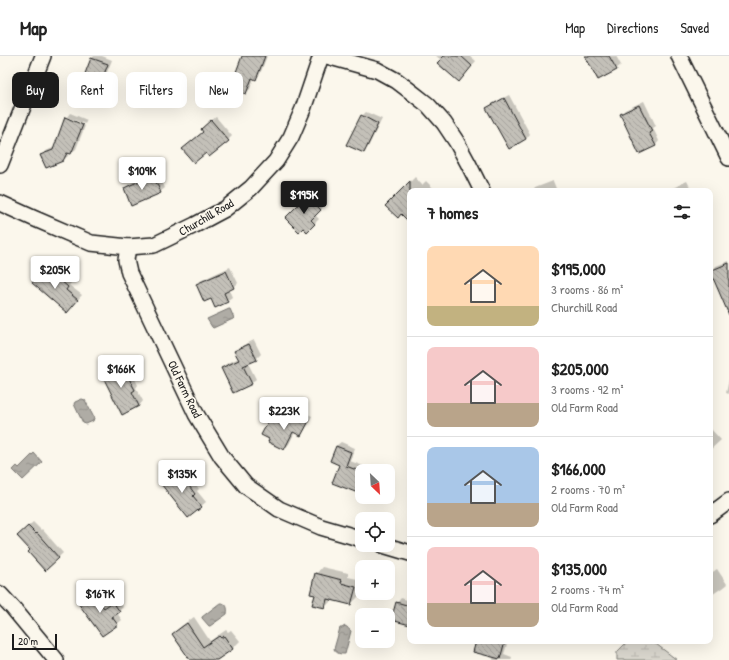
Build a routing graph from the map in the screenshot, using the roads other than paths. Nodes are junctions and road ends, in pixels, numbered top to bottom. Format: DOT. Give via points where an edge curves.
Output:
graph roads {
  1 [pos="43,56"];
  2 [pos="321,56"];
  3 [pos="327,56"];
  4 [pos="679,56"];
  5 [pos="729,158"];
  6 [pos="0,164"];
  7 [pos="481,188"];
  8 [pos="0,203"];
  9 [pos="128,247"];
  10 [pos="729,500"];
  11 [pos="713,513"];
  12 [pos="355,537"];
  13 [pos="395,548"];
  14 [pos="407,552"];
  15 [pos="0,594"];
  16 [pos="56,660"];
  1 -- 6 [label="street"];
  2 -- 9 [label="street, Churchill Road" via="291,137 276,161 251,188 225,209 154,245"];
  3 -- 7 [label="street" via="377,70 428,105 444,123"];
  4 -- 5 [label="street"];
  8 -- 9 [label="street" via="91,242"];
  9 -- 12 [label="street, Old Farm Road" via="126,260 129,272 196,414 222,457 246,486 279,510"];
  10 -- 11 [label="street"];
  13 -- 14 [label="street"];
  15 -- 16 [label="street"];
}
